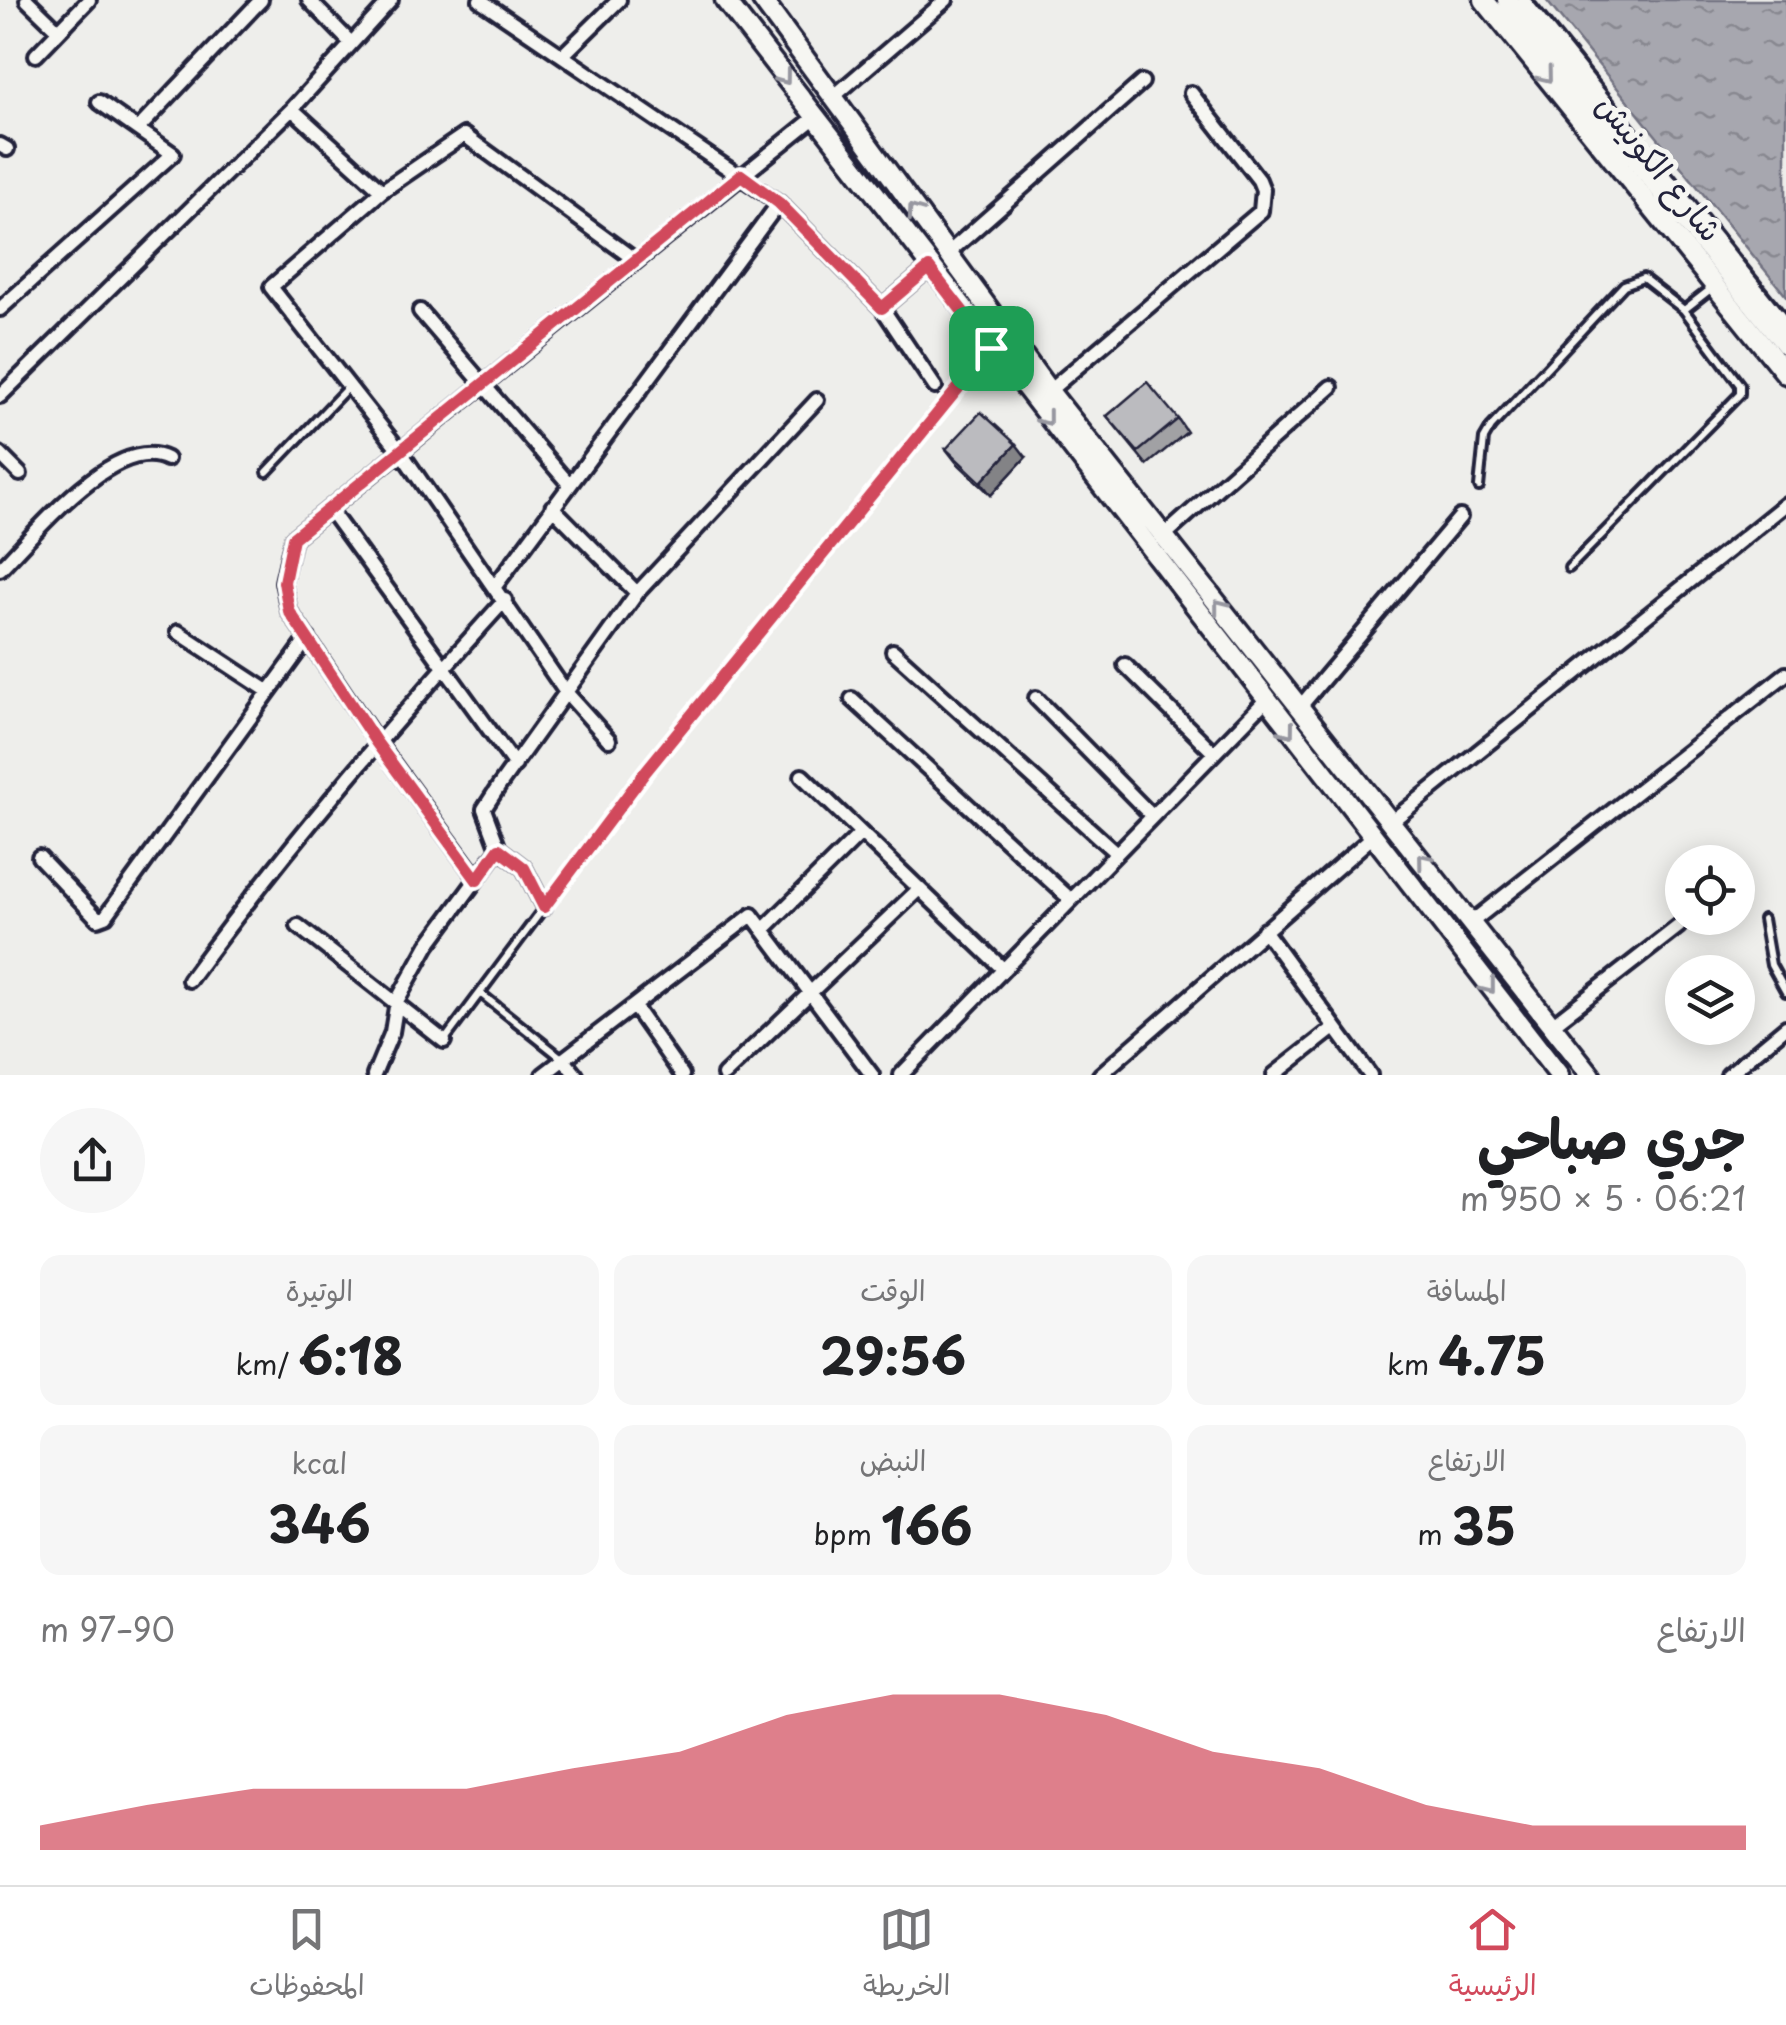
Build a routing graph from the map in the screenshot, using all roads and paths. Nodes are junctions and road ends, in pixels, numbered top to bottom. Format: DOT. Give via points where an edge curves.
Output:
graph roads {
  1 [pos="26,0"];
  2 [pos="90,0"];
  3 [pos="261,0"];
  4 [pos="309,0"];
  5 [pos="391,0"];
  6 [pos="480,0"];
  7 [pos="619,0"];
  8 [pos="725,0"];
  9 [pos="762,0"];
  10 [pos="946,0"];
  11 [pos="1484,0"];
  12 [pos="1507,0"];
  13 [pos="1523,0"];
  14 [pos="60,31"];
  15 [pos="350,42"];
  16 [pos="36,55"];
  17 [pos="563,55"];
  18 [pos="1142,82"];
  19 [pos="1192,94"];
  20 [pos="832,98"];
  21 [pos="99,102"];
  22 [pos="292,108"];
  23 [pos="814,118"];
  24 [pos="138,130"];
  25 [pos="741,175"];
  26 [pos="382,191"];
  27 [pos="779,203"];
  28 [pos="946,255"];
  29 [pos="635,260"];
  30 [pos="929,268"];
  31 [pos="1723,281"];
  32 [pos="882,308"];
  33 [pos="0,309"];
  34 [pos="1684,310"];
  35 [pos="420,311"];
  36 [pos="1786,326"];
  37 [pos="1786,346"];
  38 [pos="991,348"];
  39 [pos="1786,374"];
  40 [pos="483,384"];
  41 [pos="348,386"];
  42 [pos="935,387"];
  43 [pos="1331,387"];
  44 [pos="1049,391"];
  45 [pos="0,396"];
  46 [pos="817,400"];
  47 [pos="400,451"];
  48 [pos="0,454"];
  49 [pos="167,460"];
  50 [pos="267,472"];
  51 [pos="20,474"];
  52 [pos="570,484"];
  53 [pos="1479,487"];
  54 [pos="1786,504"];
  55 [pos="552,508"];
  56 [pos="330,509"];
  57 [pos="1460,516"];
  58 [pos="1165,536"];
  59 [pos="1569,568"];
  60 [pos="0,569"];
  61 [pos="496,585"];
  62 [pos="637,593"];
  63 [pos="505,600"];
  64 [pos="178,632"];
  65 [pos="308,638"];
  66 [pos="892,651"];
  67 [pos="1125,665"];
  68 [pos="445,666"];
  69 [pos="1786,674"];
  70 [pos="268,691"];
  71 [pos="565,691"];
  72 [pos="852,698"];
  73 [pos="1036,698"];
  74 [pos="1265,700"];
  75 [pos="1299,708"];
  76 [pos="610,740"];
  77 [pos="376,742"];
  78 [pos="1212,751"];
  79 [pos="515,765"];
  80 [pos="802,776"];
  81 [pos="1151,815"];
  82 [pos="1392,821"];
  83 [pos="860,833"];
  84 [pos="1371,838"];
  85 [pos="499,849"];
  86 [pos="1115,852"];
  87 [pos="39,857"];
  88 [pos="477,880"];
  89 [pos="919,888"];
  90 [pos="1070,899"];
  91 [pos="544,907"];
  92 [pos="1763,919"];
  93 [pos="1473,921"];
  94 [pos="298,926"];
  95 [pos="763,930"];
  96 [pos="1264,930"];
  97 [pos="1667,935"];
  98 [pos="1003,968"];
  99 [pos="189,980"];
  100 [pos="809,991"];
  101 [pos="1786,992"];
  102 [pos="480,993"];
  103 [pos="397,1001"];
  104 [pos="635,1008"];
  105 [pos="1552,1025"];
  106 [pos="1335,1027"];
  107 [pos="1786,1027"];
  108 [pos="444,1041"];
  109 [pos="563,1060"];
  110 [pos="1578,1060"];
  111 [pos="1732,1074"];
  112 [pos="374,1075"];
  113 [pos="543,1075"];
  114 [pos="576,1075"];
  115 [pos="682,1075"];
  116 [pos="724,1075"];
  117 [pos="872,1075"];
  118 [pos="901,1075"];
  119 [pos="1100,1075"];
  120 [pos="1274,1075"];
  121 [pos="1370,1075"];
  122 [pos="1560,1075"];
  123 [pos="1590,1075"];
  1 -- 14 [label="street"];
  2 -- 14 [label="street"];
  3 -- 24 [label="street"];
  4 -- 15 [label="street"];
  5 -- 15 [label="street"];
  6 -- 17 [label="street"];
  7 -- 17 [label="street"];
  8 -- 23 [label="main road, one-way"];
  9 -- 20 [label="main road"];
  10 -- 20 [label="street"];
  11 -- 31 [label="main road, شارع الكونيش, one-way"];
  12 -- 31 [label="main road, شارع الكونيش"];
  13 -- 36 [label="street"];
  14 -- 16 [label="street"];
  15 -- 22 [label="street"];
  17 -- 25 [label="street"];
  18 -- 28 [label="street"];
  19 -- 44 [label="street" via="1259,180 1261,211"];
  28 -- 20 [label="main road, one-way"];
  21 -- 24 [label="street"];
  22 -- 26 [label="street"];
  22 -- 45 [label="street"];
  23 -- 25 [label="street"];
  23 -- 30 [label="main road"];
  24 -- 33 [label="street" via="172,154"];
  25 -- 27 [label="street"];
  25 -- 29 [label="street"];
  26 -- 29 [label="street" via="464,136"];
  26 -- 41 [label="street" via="271,287"];
  27 -- 32 [label="street"];
  27 -- 52 [label="street"];
  28 -- 44 [label="main road"];
  29 -- 40 [label="street"];
  30 -- 32 [label="street"];
  30 -- 38 [label="main road"];
  31 -- 34 [label="lane"];
  31 -- 37 [label="main road, شارع الكونيش"];
  31 -- 39 [label="main road, شارع الكونيش"];
  32 -- 42 [label="street"];
  34 -- 53 [label="lane" via="1643,278 1624,285 1491,427"];
  34 -- 59 [label="lane" via="1740,394"];
  35 -- 40 [label="street"];
  38 -- 74 [label="main road, one-way"];
  38 -- 91 [label="lane" via="646,771"];
  40 -- 47 [label="street"];
  40 -- 52 [label="street"];
  41 -- 47 [label="street"];
  41 -- 50 [label="lane"];
  43 -- 58 [label="street"];
  44 -- 58 [label="main road"];
  46 -- 62 [label="street"];
  47 -- 56 [label="street"];
  47 -- 61 [label="street"];
  48 -- 51 [label="street"];
  49 -- 60 [label="street" via="140,455 91,480"];
  52 -- 55 [label="street"];
  54 -- 82 [label="street"];
  55 -- 61 [label="street"];
  55 -- 62 [label="street"];
  56 -- 65 [label="street" via="293,538 285,562 284,597"];
  56 -- 68 [label="street"];
  57 -- 75 [label="street"];
  75 -- 58 [label="main road, one-way"];
  61 -- 63 [label="street"];
  62 -- 71 [label="street"];
  63 -- 68 [label="street"];
  63 -- 71 [label="street"];
  64 -- 70 [label="street"];
  65 -- 70 [label="street"];
  65 -- 77 [label="street"];
  66 -- 86 [label="street"];
  67 -- 78 [label="street"];
  68 -- 77 [label="street"];
  68 -- 79 [label="street"];
  69 -- 93 [label="street"];
  70 -- 87 [label="street" via="106,916 98,918"];
  71 -- 76 [label="street"];
  71 -- 79 [label="street"];
  72 -- 90 [label="street"];
  73 -- 81 [label="street"];
  74 -- 78 [label="street"];
  74 -- 84 [label="main road, one-way"];
  75 -- 82 [label="main road"];
  77 -- 88 [label="street"];
  77 -- 99 [label="street"];
  78 -- 81 [label="street"];
  79 -- 85 [label="street" via="484,809"];
  80 -- 83 [label="street"];
  81 -- 86 [label="street"];
  82 -- 84 [label="main road"];
  93 -- 82 [label="main road, one-way"];
  83 -- 89 [label="street"];
  83 -- 95 [label="street"];
  84 -- 96 [label="street"];
  84 -- 122 [label="main road, one-way"];
  85 -- 88 [label="street"];
  85 -- 91 [label="street" via="524,868"];
  86 -- 90 [label="street"];
  88 -- 103 [label="street" via="428,945"];
  89 -- 98 [label="street"];
  89 -- 100 [label="street"];
  90 -- 98 [label="street"];
  91 -- 102 [label="lane"];
  92 -- 101 [label="lane" via="1771,964"];
  93 -- 105 [label="main road"];
  94 -- 103 [label="street"];
  95 -- 100 [label="street"];
  95 -- 104 [label="street" via="752,915"];
  96 -- 106 [label="street"];
  96 -- 119 [label="street"];
  97 -- 105 [label="street"];
  98 -- 118 [label="street"];
  100 -- 116 [label="street"];
  100 -- 117 [label="street"];
  102 -- 108 [label="lane"];
  102 -- 109 [label="lane"];
  103 -- 108 [label="street"];
  103 -- 112 [label="street"];
  104 -- 109 [label="street"];
  104 -- 115 [label="street"];
  105 -- 110 [label="main road"];
  106 -- 120 [label="street"];
  106 -- 121 [label="street"];
  107 -- 111 [label="street"];
  109 -- 113 [label="street"];
  109 -- 114 [label="street"];
  110 -- 122 [label="main road"];
  110 -- 123 [label="main road"];
}
